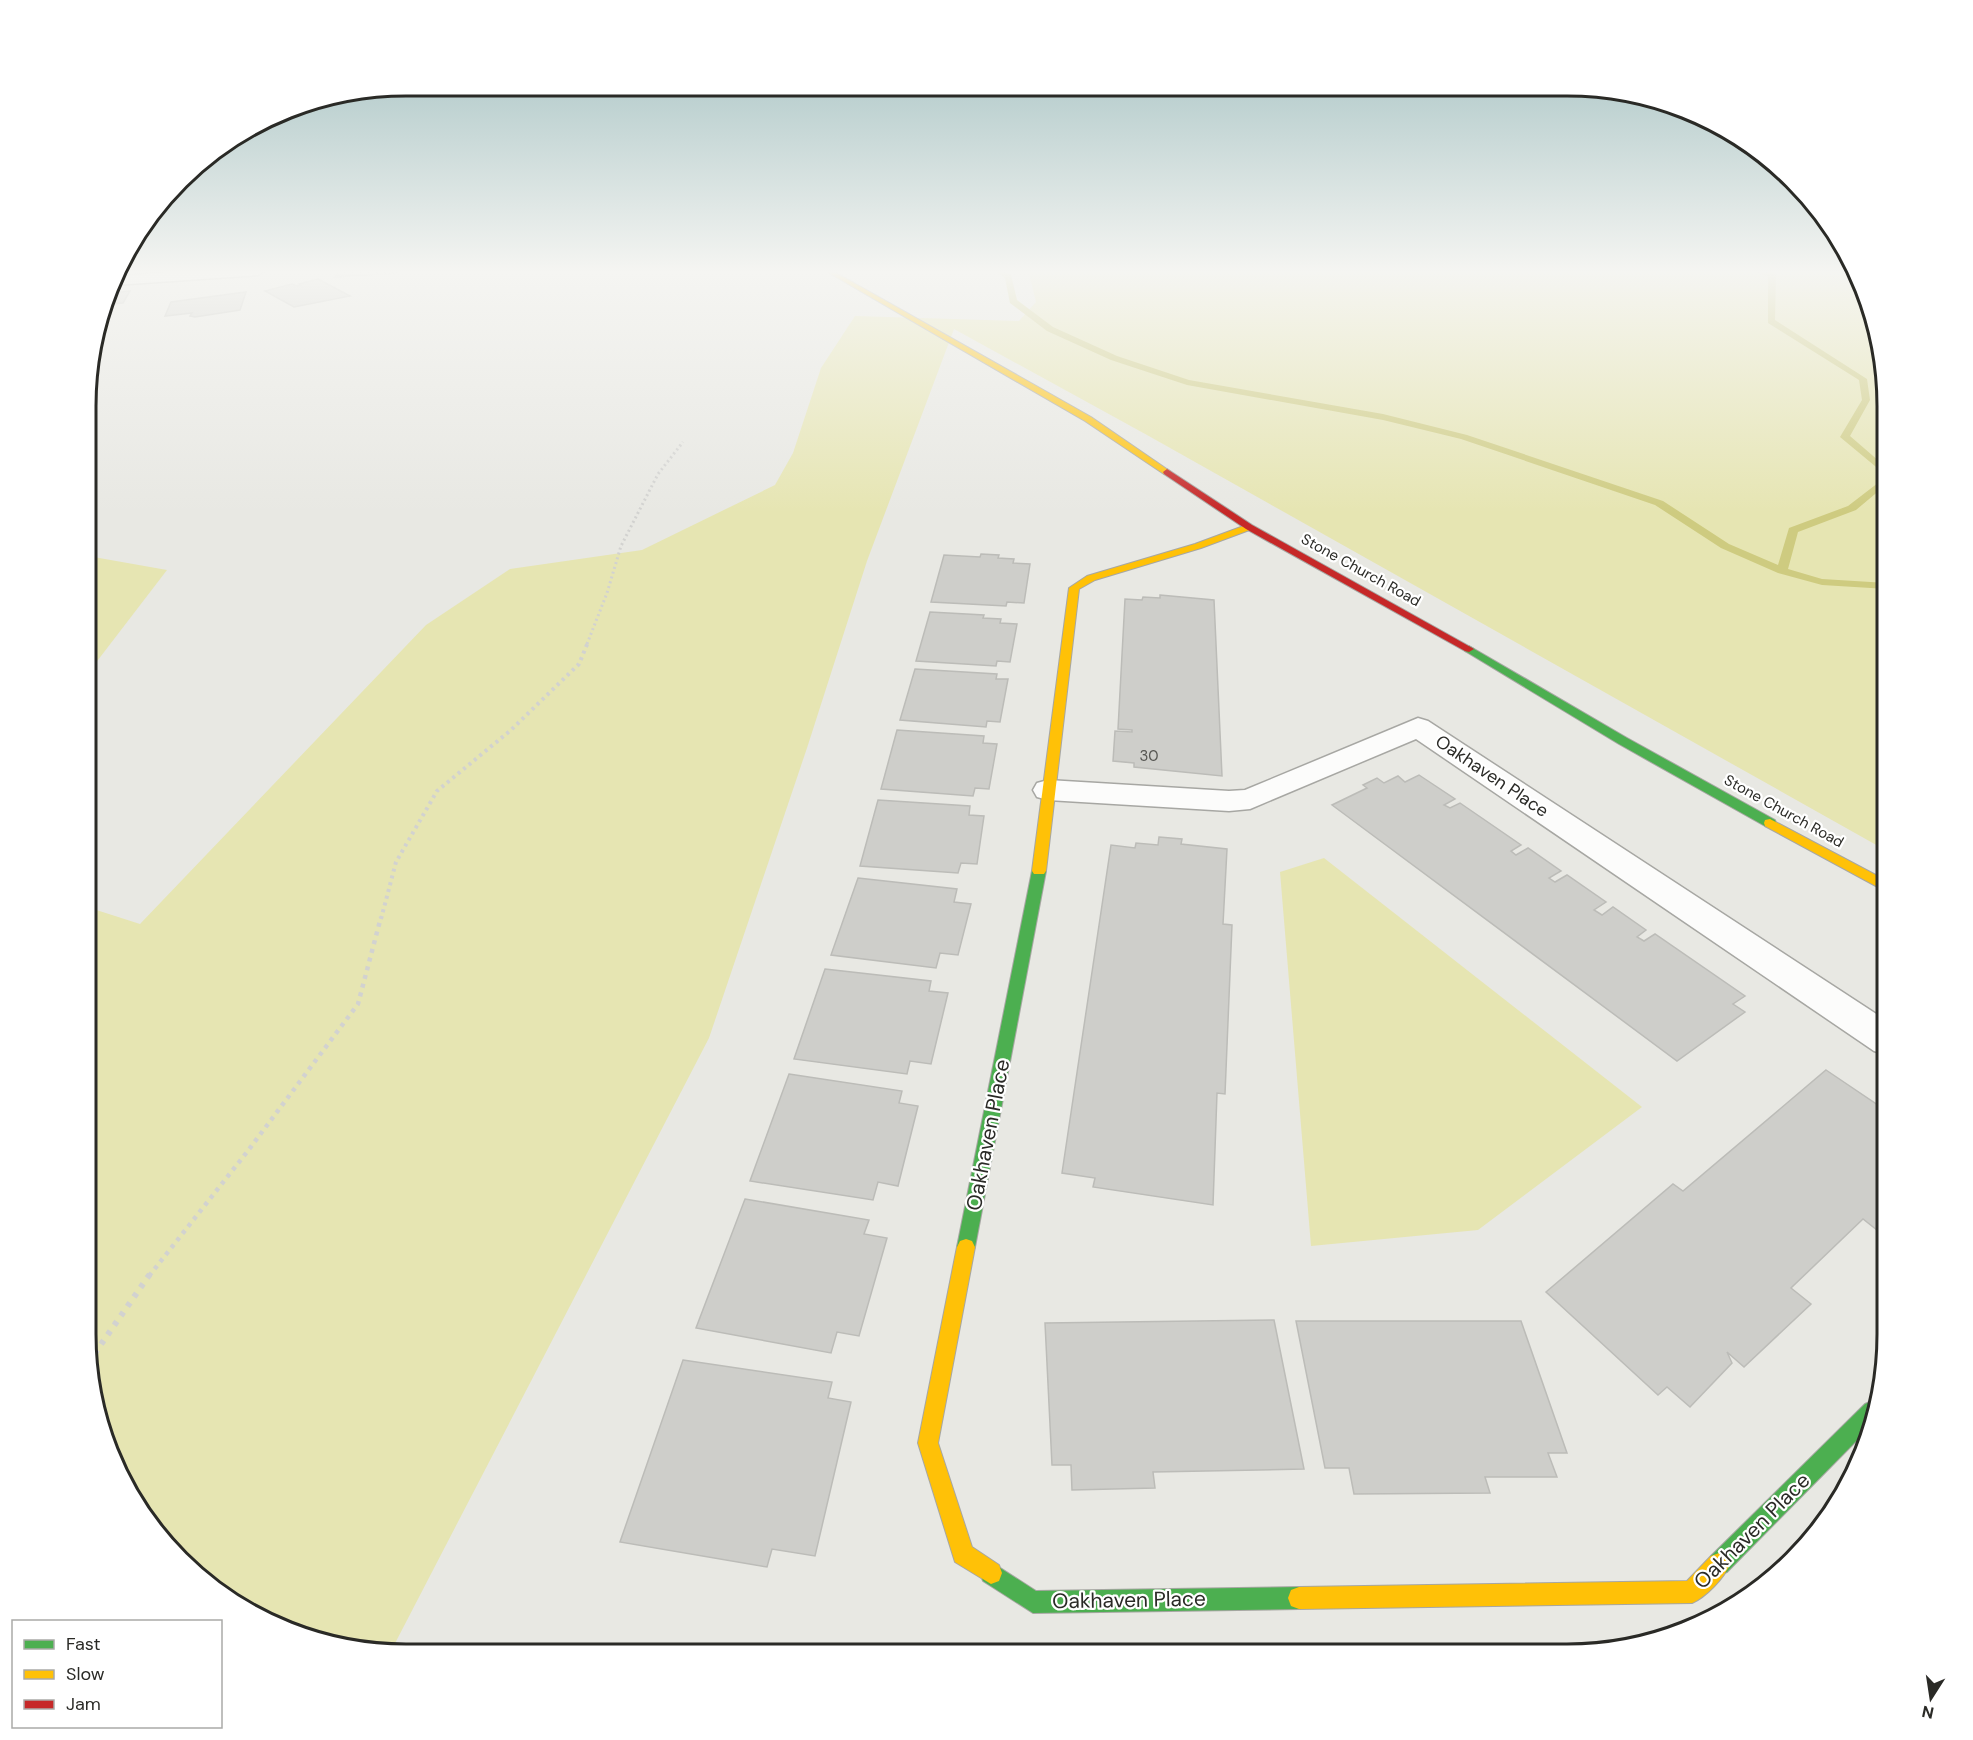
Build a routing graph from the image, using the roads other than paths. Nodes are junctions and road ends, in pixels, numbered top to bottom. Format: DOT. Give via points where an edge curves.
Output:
graph roads {
  1 [pos="969,351"];
  2 [pos="1249,527"];
  3 [pos="1048,790"];
  4 [pos="1877,881"];
  5 [pos="1877,1033"];
  6 [pos="1865,1418"];
  1 -- 2 [label="main road, Stone Church Road" via="1088,419"];
  2 -- 3 [label="main road, Oakhaven Place" via="1091,578 1074,588"];
  2 -- 4 [label="main road, Stone Church Road"];
  3 -- 5 [label="street, Oakhaven Place" via="1250,799 1418,727"];
  3 -- 6 [label="main road, Oakhaven Place" via="1037,889 928,1443 963,1554 1032,1602 1692,1592"];
}
